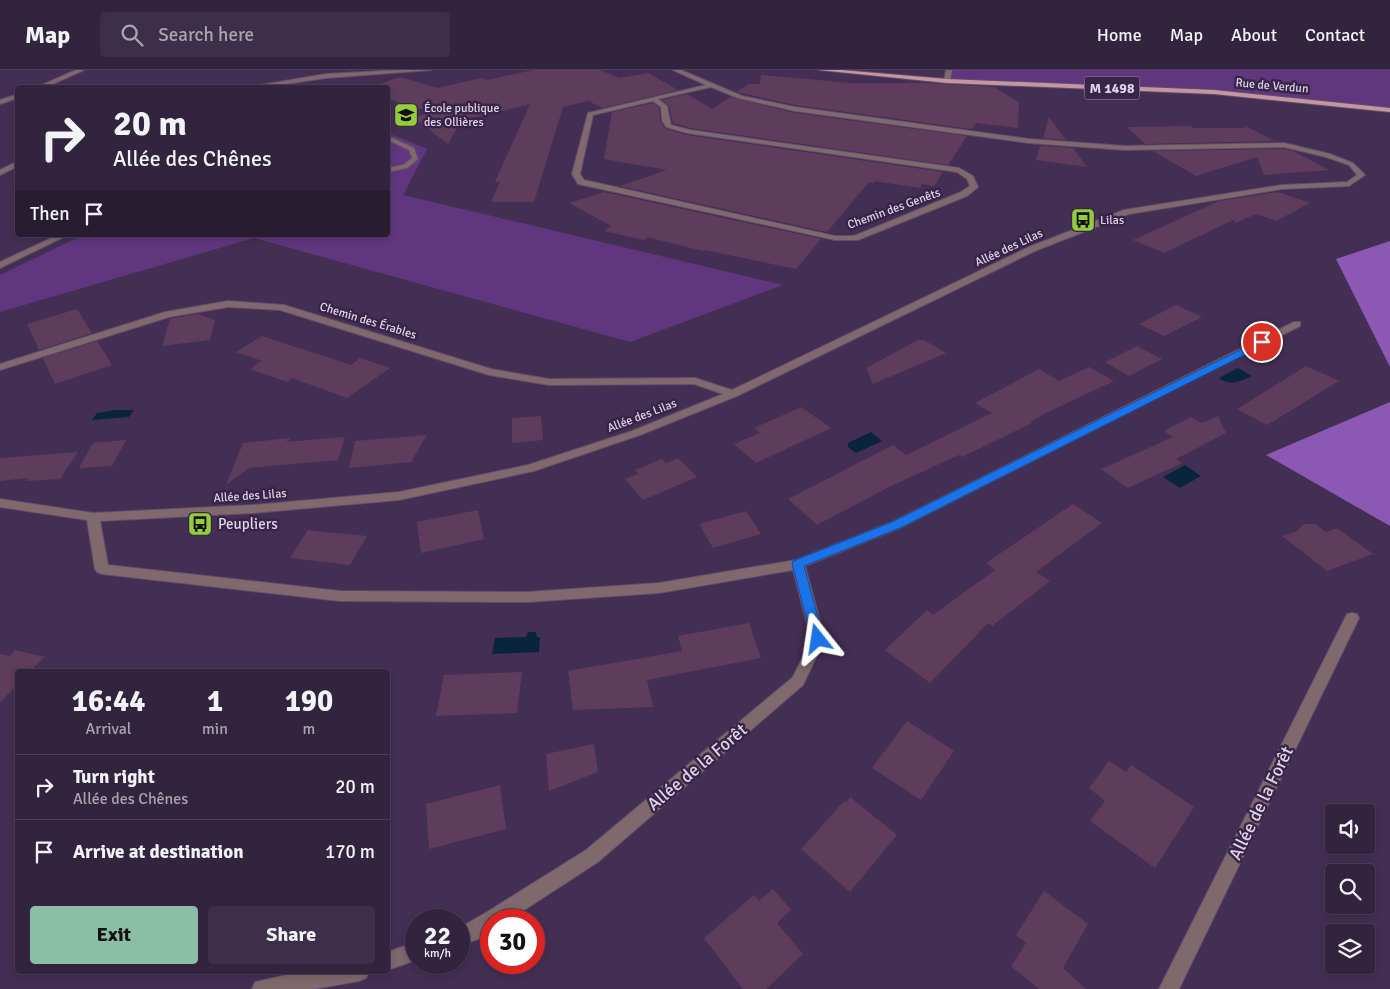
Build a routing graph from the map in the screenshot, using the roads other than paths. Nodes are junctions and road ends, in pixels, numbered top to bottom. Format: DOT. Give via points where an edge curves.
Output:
graph roads {
  1 [pos="81,70"];
  2 [pos="428,70"];
  3 [pos="676,70"];
  4 [pos="822,70"];
  5 [pos="949,70"];
  6 [pos="314,77"];
  7 [pos="947,81"];
  8 [pos="45,85"];
  9 [pos="265,85"];
  10 [pos="299,85"];
  11 [pos="711,86"];
  12 [pos="15,97"];
  13 [pos="654,99"];
  14 [pos="0,102"];
  15 [pos="1390,110"];
  16 [pos="390,139"];
  17 [pos="15,166"];
  18 [pos="390,170"];
  19 [pos="0,173"];
  20 [pos="60,237"];
  21 [pos="0,265"];
  22 [pos="1297,324"];
  23 [pos="0,367"];
  24 [pos="732,394"];
  25 [pos="0,503"];
  26 [pos="94,517"];
  27 [pos="798,564"];
  28 [pos="1352,618"];
  29 [pos="509,909"];
  30 [pos="405,956"];
  31 [pos="390,961"];
  32 [pos="343,974"];
  33 [pos="262,989"];
  34 [pos="1169,989"];
  1 -- 8 [label="street"];
  2 -- 6 [label="street"];
  3 -- 11 [label="street, Allée des Lilas"];
  4 -- 7 [label="main road, Rue de Verdun / M 1498"];
  5 -- 7 [label="street"];
  6 -- 9 [label="street"];
  6 -- 10 [label="street"];
  7 -- 15 [label="main road, Rue de Verdun / M 1498" via="1214,92"];
  11 -- 13 [label="street, Chemin des Genêts"];
  11 -- 24 [label="street, Allée des Lilas" via="740,97 795,109 1029,141 1125,148 1284,146 1328,155 1351,164 1361,175 1348,184 1282,187 1126,212 1032,249"];
  12 -- 14 [label="street"];
  13 -- 13 [label="street, Chemin des Genêts" via="590,114 576,174 581,182 835,238 855,238 974,187 970,178 959,170 688,132 668,126 664,106"];
  16 -- 18 [label="street" via="412,149 416,158 405,167"];
  17 -- 19 [label="street"];
  20 -- 21 [label="street"];
  22 -- 27 [label="street" via="896,525"];
  23 -- 24 [label="street, Chemin des Érables" via="168,314 228,304 281,306 489,372 549,382 695,382"];
  24 -- 26 [label="street, Allée des Lilas" via="636,433 530,468 398,496 253,509"];
  25 -- 26 [label="street, Allée des Lilas"];
  26 -- 27 [label="street" via="102,569 340,596 528,597 659,588"];
  27 -- 29 [label="street, Allée de la Forêt" via="818,639 798,681 592,856"];
  28 -- 34 [label="street, Allée de la Forêt"];
  30 -- 31 [label="street"];
  32 -- 33 [label="street"];
}
